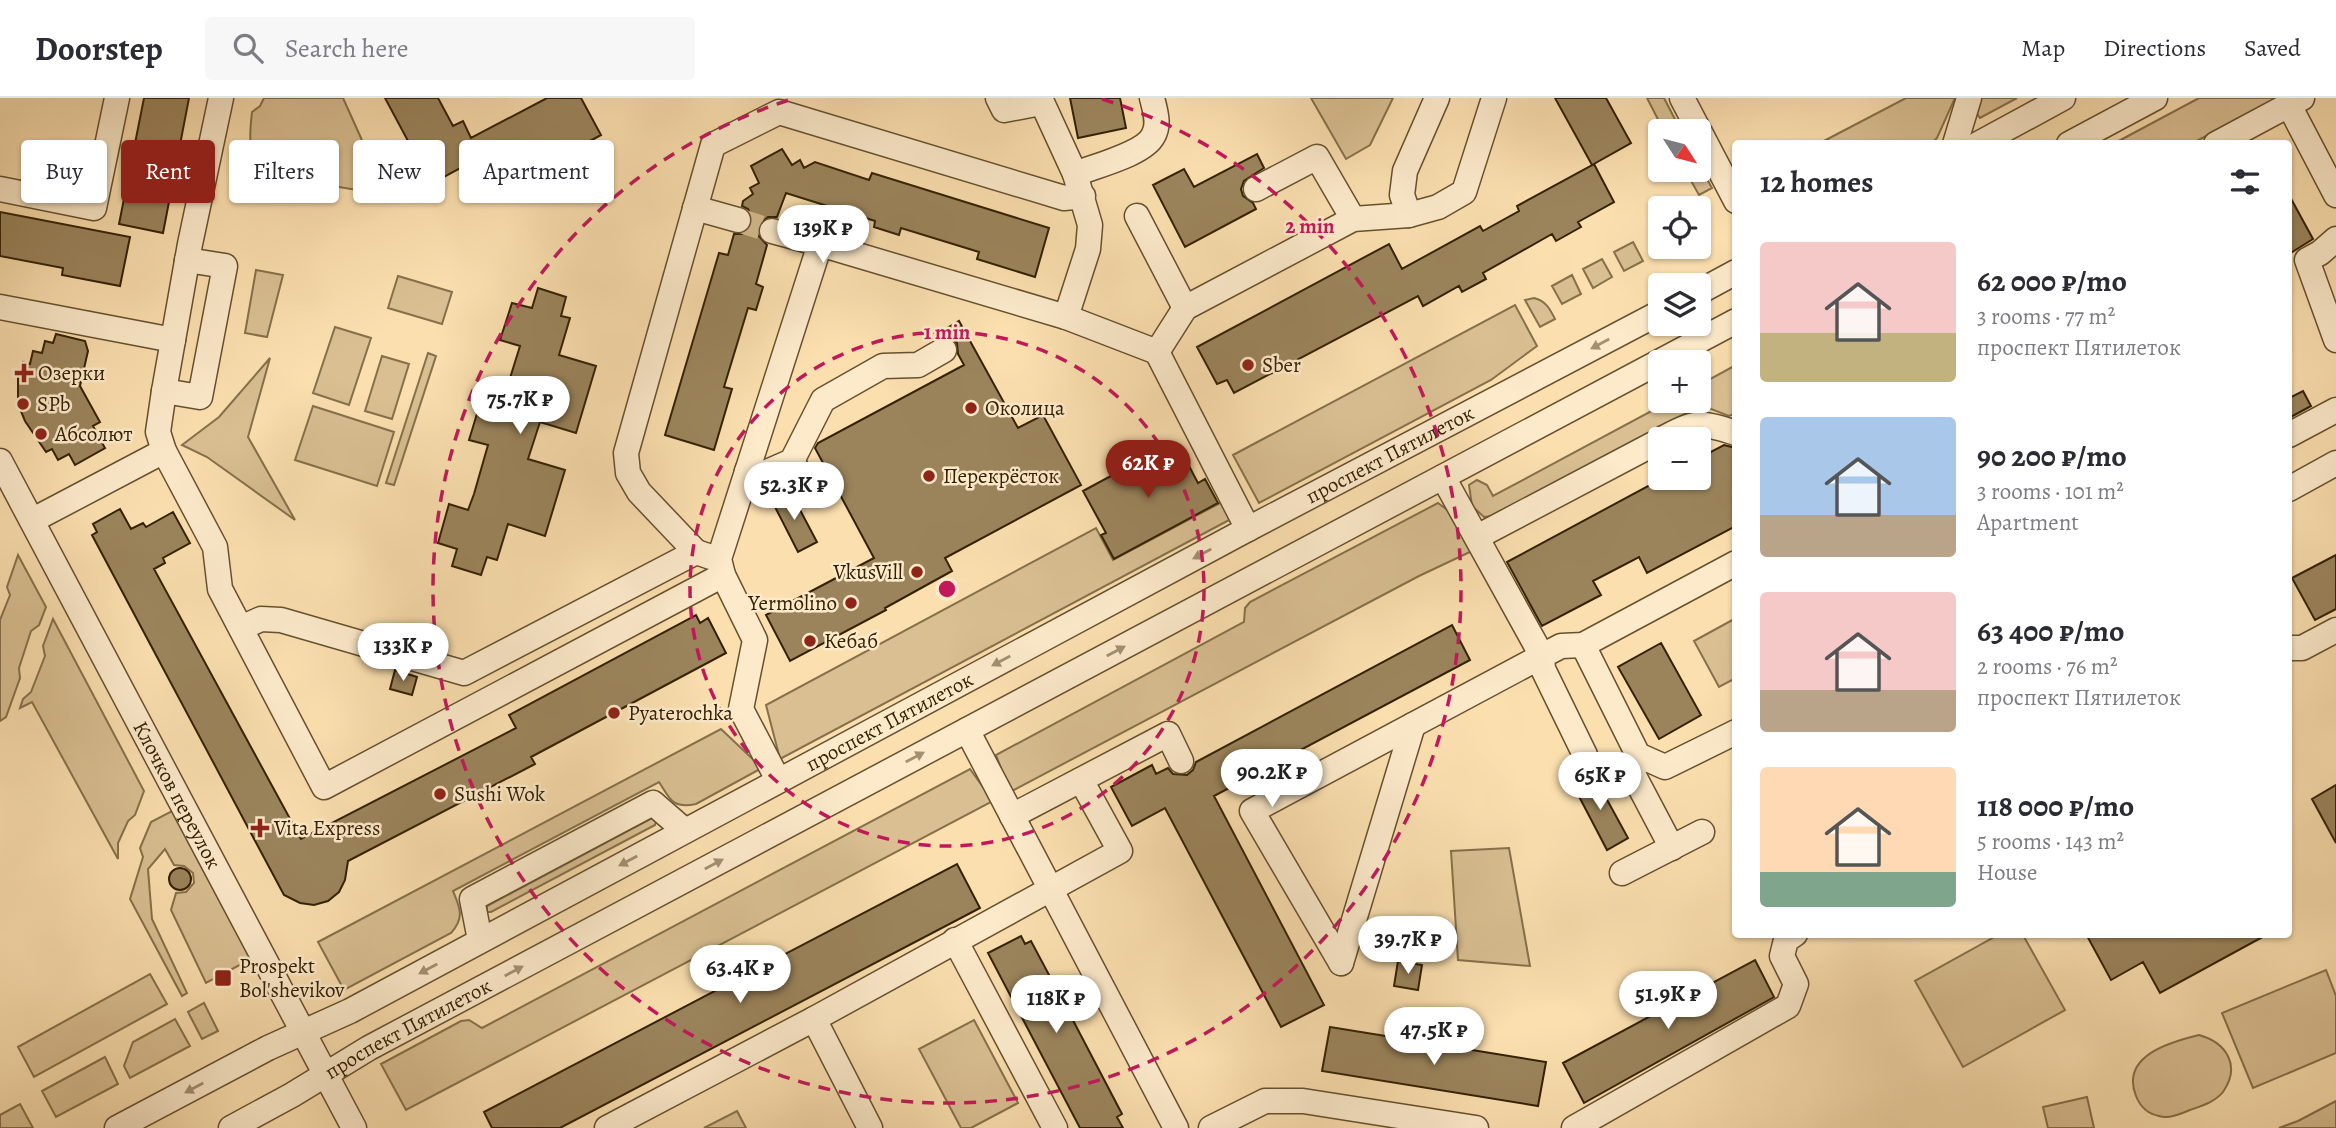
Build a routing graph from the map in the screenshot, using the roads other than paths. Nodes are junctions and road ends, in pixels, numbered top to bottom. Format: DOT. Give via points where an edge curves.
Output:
graph roads {
  1 [pos="117,98"];
  2 [pos="221,98"];
  3 [pos="998,98"];
  4 [pos="1152,98"];
  5 [pos="1437,98"];
  6 [pos="1494,98"];
  7 [pos="1682,98"];
  8 [pos="1969,98"];
  9 [pos="2063,98"];
  10 [pos="2155,98"];
  11 [pos="1040,101"];
  12 [pos="2295,101"];
  13 [pos="1956,140"];
  14 [pos="1985,140"];
  15 [pos="2076,140"];
  16 [pos="2223,140"];
  17 [pos="1079,185"];
  18 [pos="0,189"];
  19 [pos="1256,189"];
  20 [pos="1732,193"];
  21 [pos="2336,195"];
  22 [pos="695,208"];
  23 [pos="1409,215"];
  24 [pos="1137,216"];
  25 [pos="1353,219"];
  26 [pos="738,220"];
  27 [pos="772,231"];
  28 [pos="2336,239"];
  29 [pos="820,244"];
  30 [pos="187,260"];
  31 [pos="2298,265"];
  32 [pos="1732,274"];
  33 [pos="1711,286"];
  34 [pos="0,307"];
  35 [pos="1185,308"];
  36 [pos="1066,317"];
  37 [pos="1648,319"];
  38 [pos="1732,323"];
  39 [pos="173,340"];
  40 [pos="2336,340"];
  41 [pos="944,350"];
  42 [pos="1157,352"];
  43 [pos="164,391"];
  44 [pos="2336,410"];
  45 [pos="1686,427"];
  46 [pos="1732,432"];
  47 [pos="2292,433"];
  48 [pos="1648,447"];
  49 [pos="164,451"];
  50 [pos="0,460"];
  51 [pos="792,461"];
  52 [pos="2336,463"];
  53 [pos="747,471"];
  54 [pos="1443,477"];
  55 [pos="2292,487"];
  56 [pos="809,490"];
  57 [pos="33,520"];
  58 [pos="1248,529"];
  59 [pos="1477,537"];
  60 [pos="713,562"];
  61 [pos="1732,565"];
  62 [pos="241,628"];
  63 [pos="2336,630"];
  64 [pos="1583,645"];
  65 [pos="2292,648"];
  66 [pos="1542,656"];
  67 [pos="464,673"];
  68 [pos="480,705"];
  69 [pos="1413,725"];
  70 [pos="967,730"];
  71 [pos="1732,734"];
  72 [pos="1585,755"];
  73 [pos="1638,755"];
  74 [pos="1181,761"];
  75 [pos="778,780"];
  76 [pos="1081,780"];
  77 [pos="1012,816"];
  78 [pos="684,831"];
  79 [pos="1702,832"];
  80 [pos="1672,848"];
  81 [pos="1622,873"];
  82 [pos="1051,888"];
  83 [pos="1789,938"];
  84 [pos="480,940"];
  85 [pos="955,940"];
  86 [pos="814,1019"];
  87 [pos="302,1032"];
  88 [pos="325,1075"];
  89 [pos="1386,1121"];
  90 [pos="117,1128"];
  91 [pos="232,1128"];
  92 [pos="354,1128"];
  93 [pos="607,1128"];
  94 [pos="870,1128"];
  95 [pos="1055,1128"];
  96 [pos="1176,1128"];
  97 [pos="1212,1128"];
  98 [pos="1476,1128"];
  99 [pos="1574,1128"];
  1 -- 18 [label="street" via="94,208"];
  2 -- 30 [label="street"];
  3 -- 11 [label="street" via="1004,110"];
  4 -- 17 [label="street" via="1157,118 1154,135 1143,148"];
  5 -- 23 [label="street" via="1405,171 1402,195"];
  6 -- 23 [label="street" via="1464,192 1438,207"];
  7 -- 20 [label="street"];
  8 -- 13 [label="street"];
  9 -- 14 [label="street"];
  10 -- 15 [label="street"];
  11 -- 17 [label="street"];
  12 -- 16 [label="street"];
  12 -- 21 [label="street"];
  17 -- 22 [label="street" via="1064,198 779,112 713,145"];
  17 -- 36 [label="street" via="1090,226 1088,249"];
  19 -- 25 [label="street" via="1317,157"];
  22 -- 26 [label="street"];
  22 -- 60 [label="street" via="626,453 628,473 639,492"];
  23 -- 25 [label="street"];
  24 -- 35 [label="street"];
  25 -- 35 [label="street"];
  27 -- 29 [label="street"];
  28 -- 31 [label="street"];
  29 -- 36 [label="street"];
  29 -- 53 [label="street"];
  30 -- 39 [label="street"];
  30 -- 43 [label="street" via="225,266 200,397"];
  31 -- 40 [label="street"];
  32 -- 33 [label="street"];
  34 -- 39 [label="street"];
  35 -- 42 [label="street"];
  36 -- 42 [label="street"];
  37 -- 58 [label="street, проспект Пятилеток, one-way"];
  38 -- 54 [label="street, проспект Пятилеток"];
  39 -- 43 [label="street"];
  41 -- 51 [label="street" via="918,365 883,366 823,400"];
  42 -- 58 [label="street"];
  43 -- 49 [label="street" via="158,432"];
  44 -- 47 [label="street"];
  45 -- 46 [label="street" via="1704,424"];
  48 -- 59 [label="street"];
  49 -- 57 [label="street"];
  49 -- 62 [label="street" via="215,547 220,589"];
  50 -- 57 [label="street, Клочков переулок"];
  51 -- 53 [label="street" via="767,472"];
  51 -- 56 [label="street"];
  52 -- 55 [label="street"];
  53 -- 60 [label="street"];
  54 -- 59 [label="street"];
  70 -- 54 [label="street, проспект Пятилеток, one-way"];
  57 -- 87 [label="street, Клочков переулок"];
  58 -- 75 [label="street, проспект Пятилеток, one-way"];
  59 -- 66 [label="street"];
  60 -- 67 [label="street"];
  60 -- 68 [label="street"];
  60 -- 75 [label="street" via="755,640 741,709"];
  61 -- 64 [label="street"];
  62 -- 67 [label="street" via="261,619 281,620"];
  62 -- 68 [label="street" via="324,787"];
  63 -- 65 [label="street" via="2302,648"];
  64 -- 66 [label="street" via="1561,646"];
  64 -- 73 [label="street"];
  66 -- 69 [label="street"];
  66 -- 72 [label="street" via="1543,668"];
  67 -- 68 [label="street"];
  69 -- 69 [label="street" via="1252,811 1341,963 1357,910"];
  70 -- 77 [label="street"];
  88 -- 70 [label="street, проспект Пятилеток, one-way"];
  71 -- 73 [label="street" via="1665,767"];
  73 -- 80 [label="street" via="1633,774"];
  74 -- 76 [label="street" via="1168,734"];
  75 -- 78 [label="street, проспект Пятилеток"];
  76 -- 77 [label="street"];
  76 -- 82 [label="street" via="1120,851"];
  77 -- 82 [label="street"];
  78 -- 84 [label="street, проспект Пятилеток, one-way"];
  78 -- 84 [label="street" via="653,803 472,899"];
  79 -- 80 [label="street"];
  80 -- 81 [label="street"];
  82 -- 85 [label="street"];
  82 -- 96 [label="street"];
  83 -- 99 [label="street" via="1782,956 1796,984 1788,1006"];
  84 -- 87 [label="street, проспект Пятилеток, one-way"];
  85 -- 86 [label="street"];
  85 -- 95 [label="street"];
  86 -- 93 [label="street"];
  86 -- 94 [label="street"];
  87 -- 88 [label="street, Клочков переулок"];
  87 -- 90 [label="street, проспект Пятилеток, one-way"];
  88 -- 91 [label="street, проспект Пятилеток"];
  88 -- 92 [label="street, Клочков переулок"];
  89 -- 97 [label="street" via="1303,1101 1265,1101"];
  89 -- 98 [label="street"];
}
